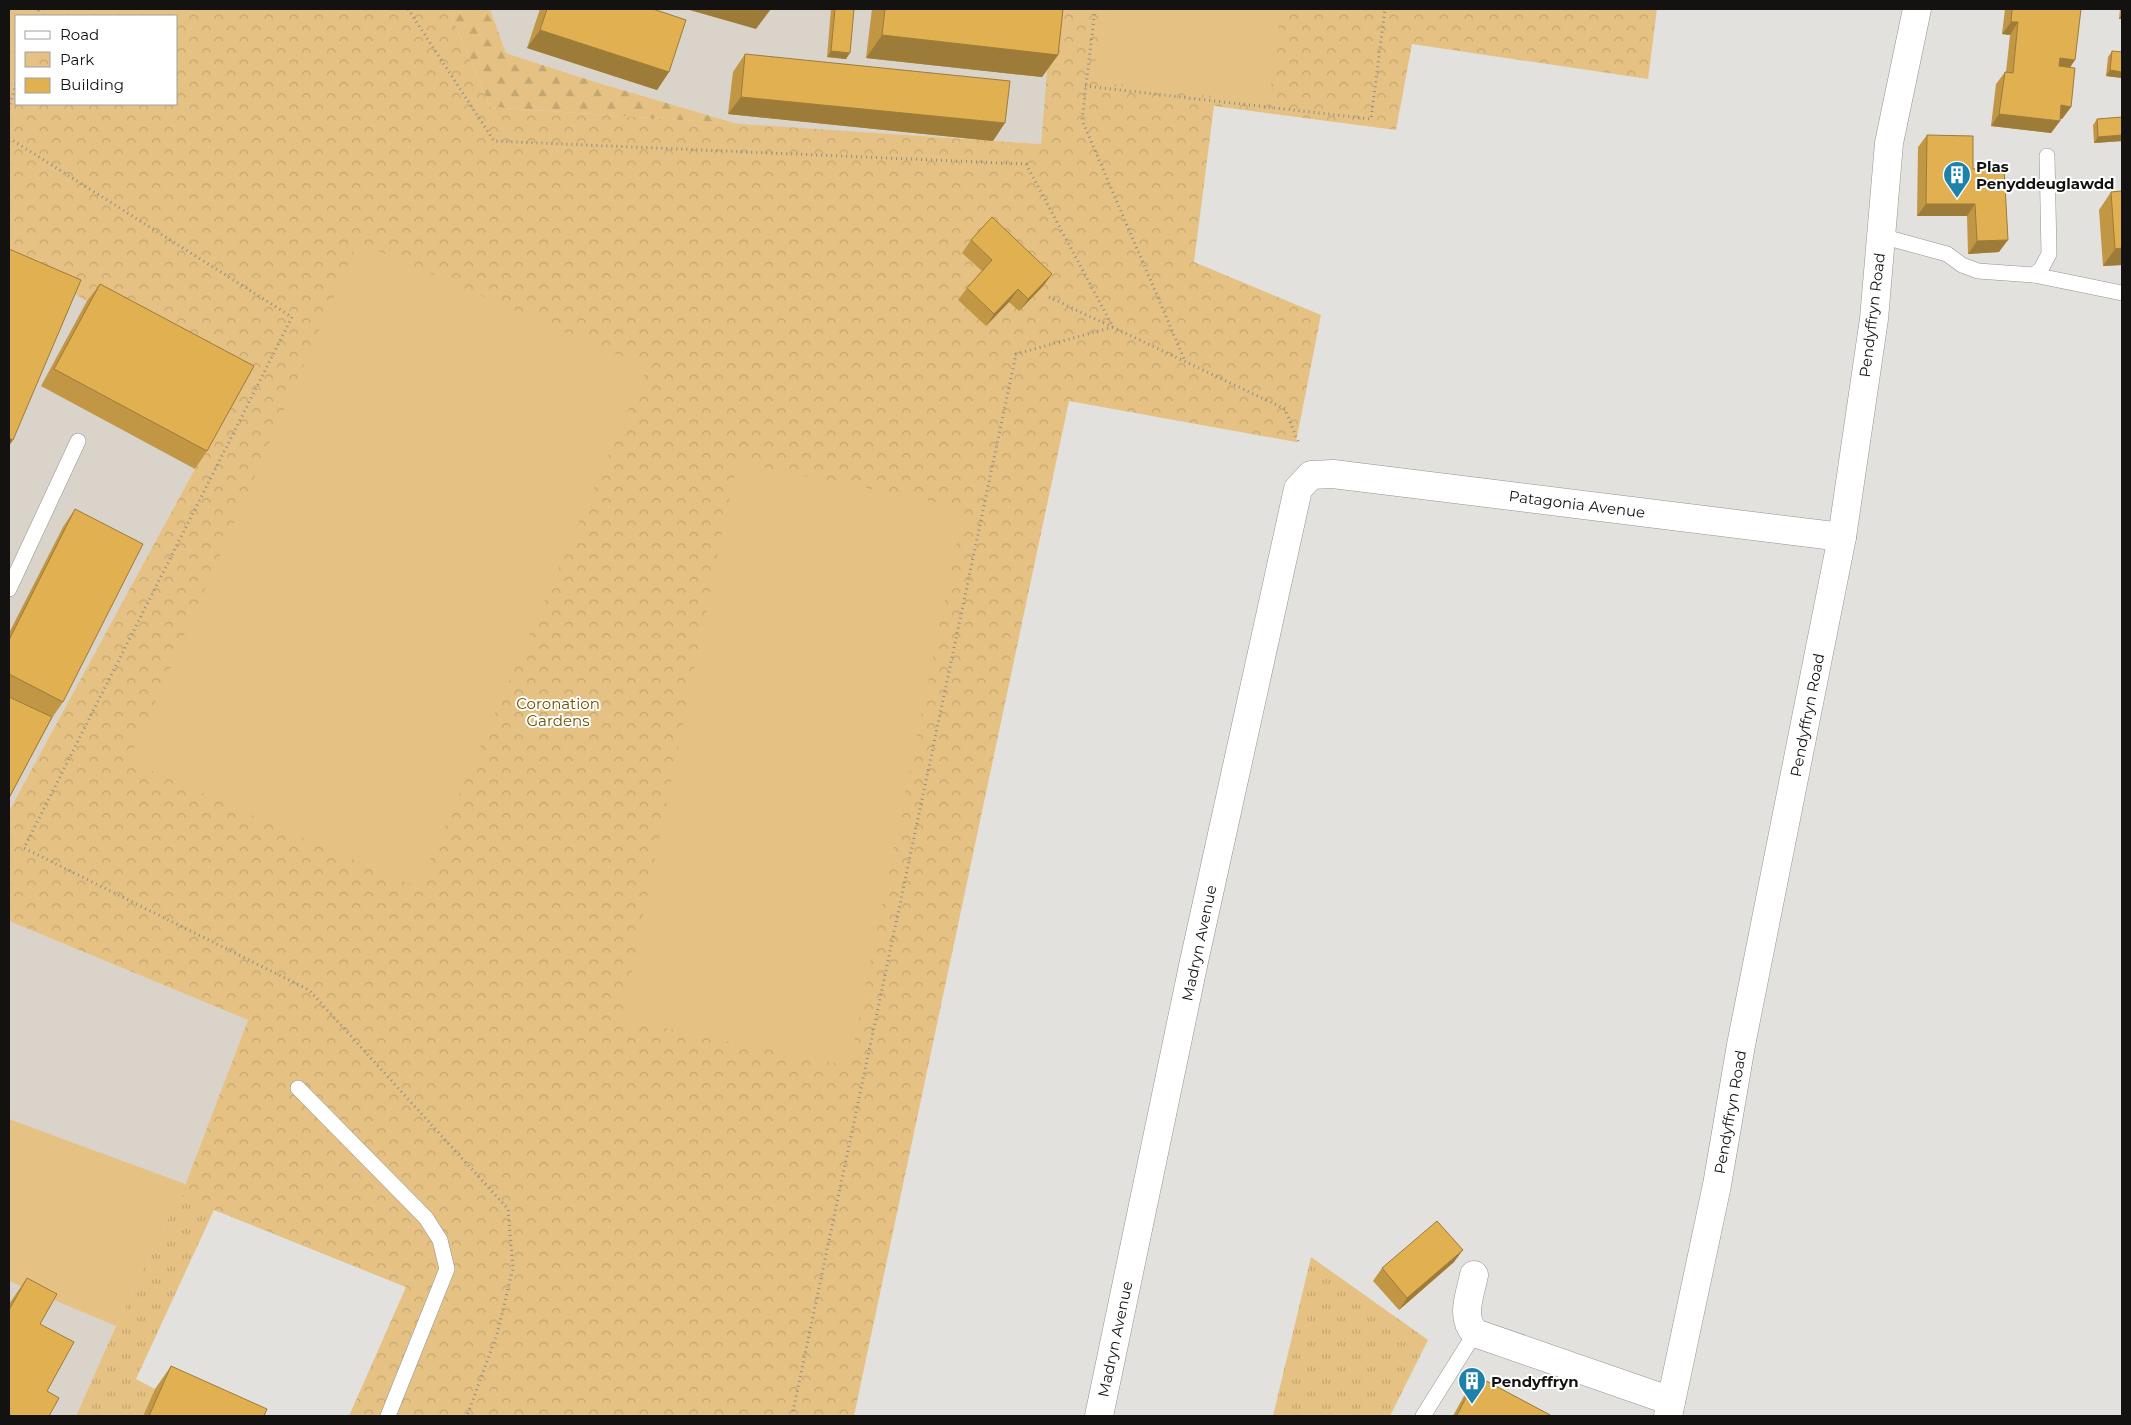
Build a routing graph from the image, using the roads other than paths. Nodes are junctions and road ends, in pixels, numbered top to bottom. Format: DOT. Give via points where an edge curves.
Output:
graph roads {
  1 [pos="1917,9"];
  2 [pos="2047,156"];
  3 [pos="1881,236"];
  4 [pos="2034,275"];
  5 [pos="2122,292"];
  6 [pos="78,442"];
  7 [pos="1311,475"];
  8 [pos="1842,537"];
  9 [pos="9,589"];
  10 [pos="298,1088"];
  11 [pos="1474,1275"];
  12 [pos="1475,1333"];
  13 [pos="1670,1409"];
  14 [pos="388,1416"];
  15 [pos="1099,1416"];
  16 [pos="1423,1416"];
  1 -- 3 [label="street, Pendyffryn Road" via="1889,143"];
  2 -- 4 [label="lane" via="2049,254 2041,270"];
  3 -- 4 [label="lane" via="1947,254 1978,271"];
  3 -- 8 [label="street, Pendyffryn Road" via="1874,319"];
  4 -- 5 [label="lane"];
  6 -- 9 [label="lane"];
  7 -- 8 [label="street, Patagonia Avenue" via="1333,474"];
  7 -- 15 [label="street, Madryn Avenue" via="1298,489"];
  8 -- 13 [label="street, Pendyffryn Road" via="1717,1185"];
  10 -- 14 [label="lane" via="426,1218 440,1240 446,1269"];
  11 -- 12 [label="street" via="1466,1315"];
  12 -- 13 [label="street"];
  12 -- 16 [label="lane"];
}
